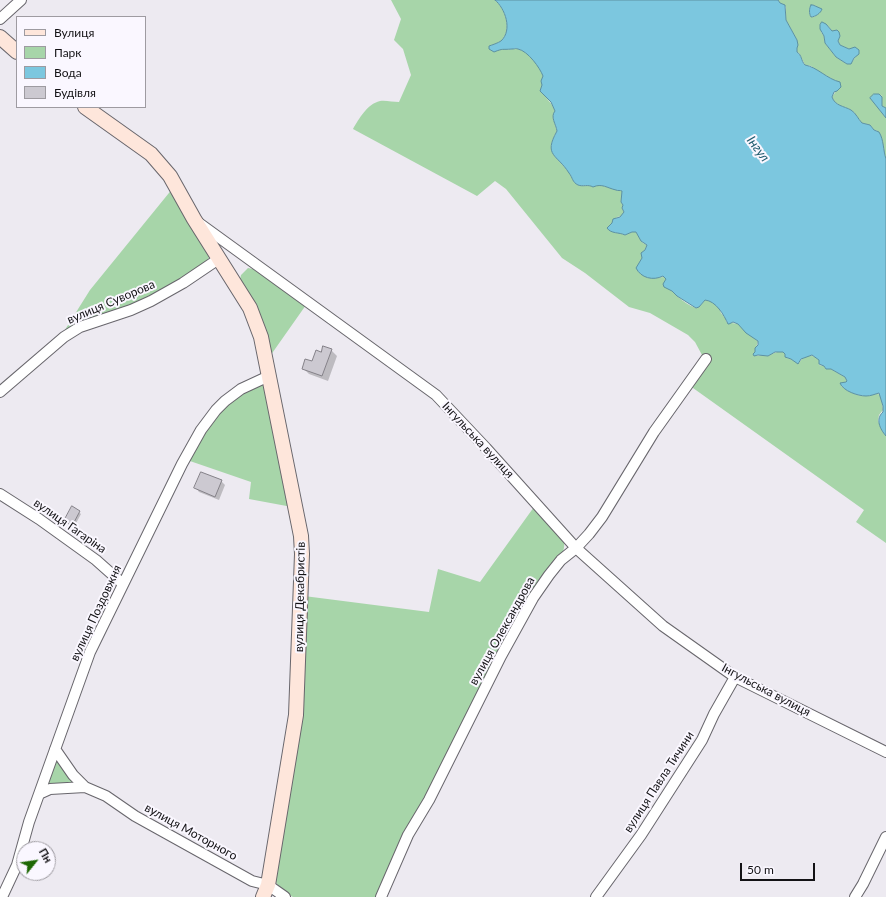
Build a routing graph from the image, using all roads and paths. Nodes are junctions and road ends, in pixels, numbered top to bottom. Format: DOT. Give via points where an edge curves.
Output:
graph roads {
  1 [pos="21,0"];
  2 [pos="0,20"];
  3 [pos="0,37"];
  4 [pos="16,51"];
  5 [pos="87,108"];
  6 [pos="194,219"];
  7 [pos="220,258"];
  8 [pos="706,358"];
  9 [pos="269,376"];
  10 [pos="0,392"];
  11 [pos="0,494"];
  12 [pos="576,548"];
  13 [pos="123,584"];
  14 [pos="735,676"];
  15 [pos="55,749"];
  16 [pos="886,752"];
  17 [pos="85,787"];
  18 [pos="39,794"];
  19 [pos="886,837"];
  20 [pos="265,891"];
  21 [pos="2,897"];
  22 [pos="285,897"];
  23 [pos="381,897"];
  24 [pos="596,897"];
  25 [pos="855,897"];
  1 -- 2 [label="street"];
  3 -- 4 [label="street"];
  5 -- 6 [label="street, Інгульська вулиця" via="151,154 170,176"];
  6 -- 7 [label="street, вулиця Декабристів"];
  6 -- 12 [label="street, Інгульська вулиця" via="436,395"];
  7 -- 9 [label="street, вулиця Декабристів" via="250,308 261,337"];
  7 -- 10 [label="street, вулиця Суворова" via="151,301 80,327 64,337"];
  8 -- 12 [label="street, вулиця Олександрова" via="654,432 602,517"];
  9 -- 13 [label="street, вулиця Поздовжня" via="241,389 225,401 201,430"];
  9 -- 20 [label="street, вулиця Декабристів" via="301,536 302,554 296,715"];
  11 -- 13 [label="street, вулиця Гагаріна" via="96,560"];
  12 -- 14 [label="street, Інгульська вулиця" via="663,626"];
  12 -- 23 [label="street, вулиця Олександрова" via="561,560 530,604 429,800 408,835"];
  13 -- 15 [label="street, вулиця Поздовжня" via="90,652"];
  14 -- 16 [label="street, Інгульська вулиця"];
  14 -- 24 [label="street, вулиця Павла Тичини" via="702,740 641,835"];
  15 -- 17 [label="street, вулиця Моторного"];
  15 -- 18 [label="street, вулиця Поздовжня"];
  17 -- 18 [label="street, вулиця Моторного" via="50,789"];
  17 -- 20 [label="street, вулиця Моторного" via="106,796 135,816 252,881"];
  18 -- 21 [label="street, вулиця Поздовжня" via="17,865"];
  19 -- 25 [label="street"];
  20 -- 22 [label="street, вулиця Моторного"];
}
